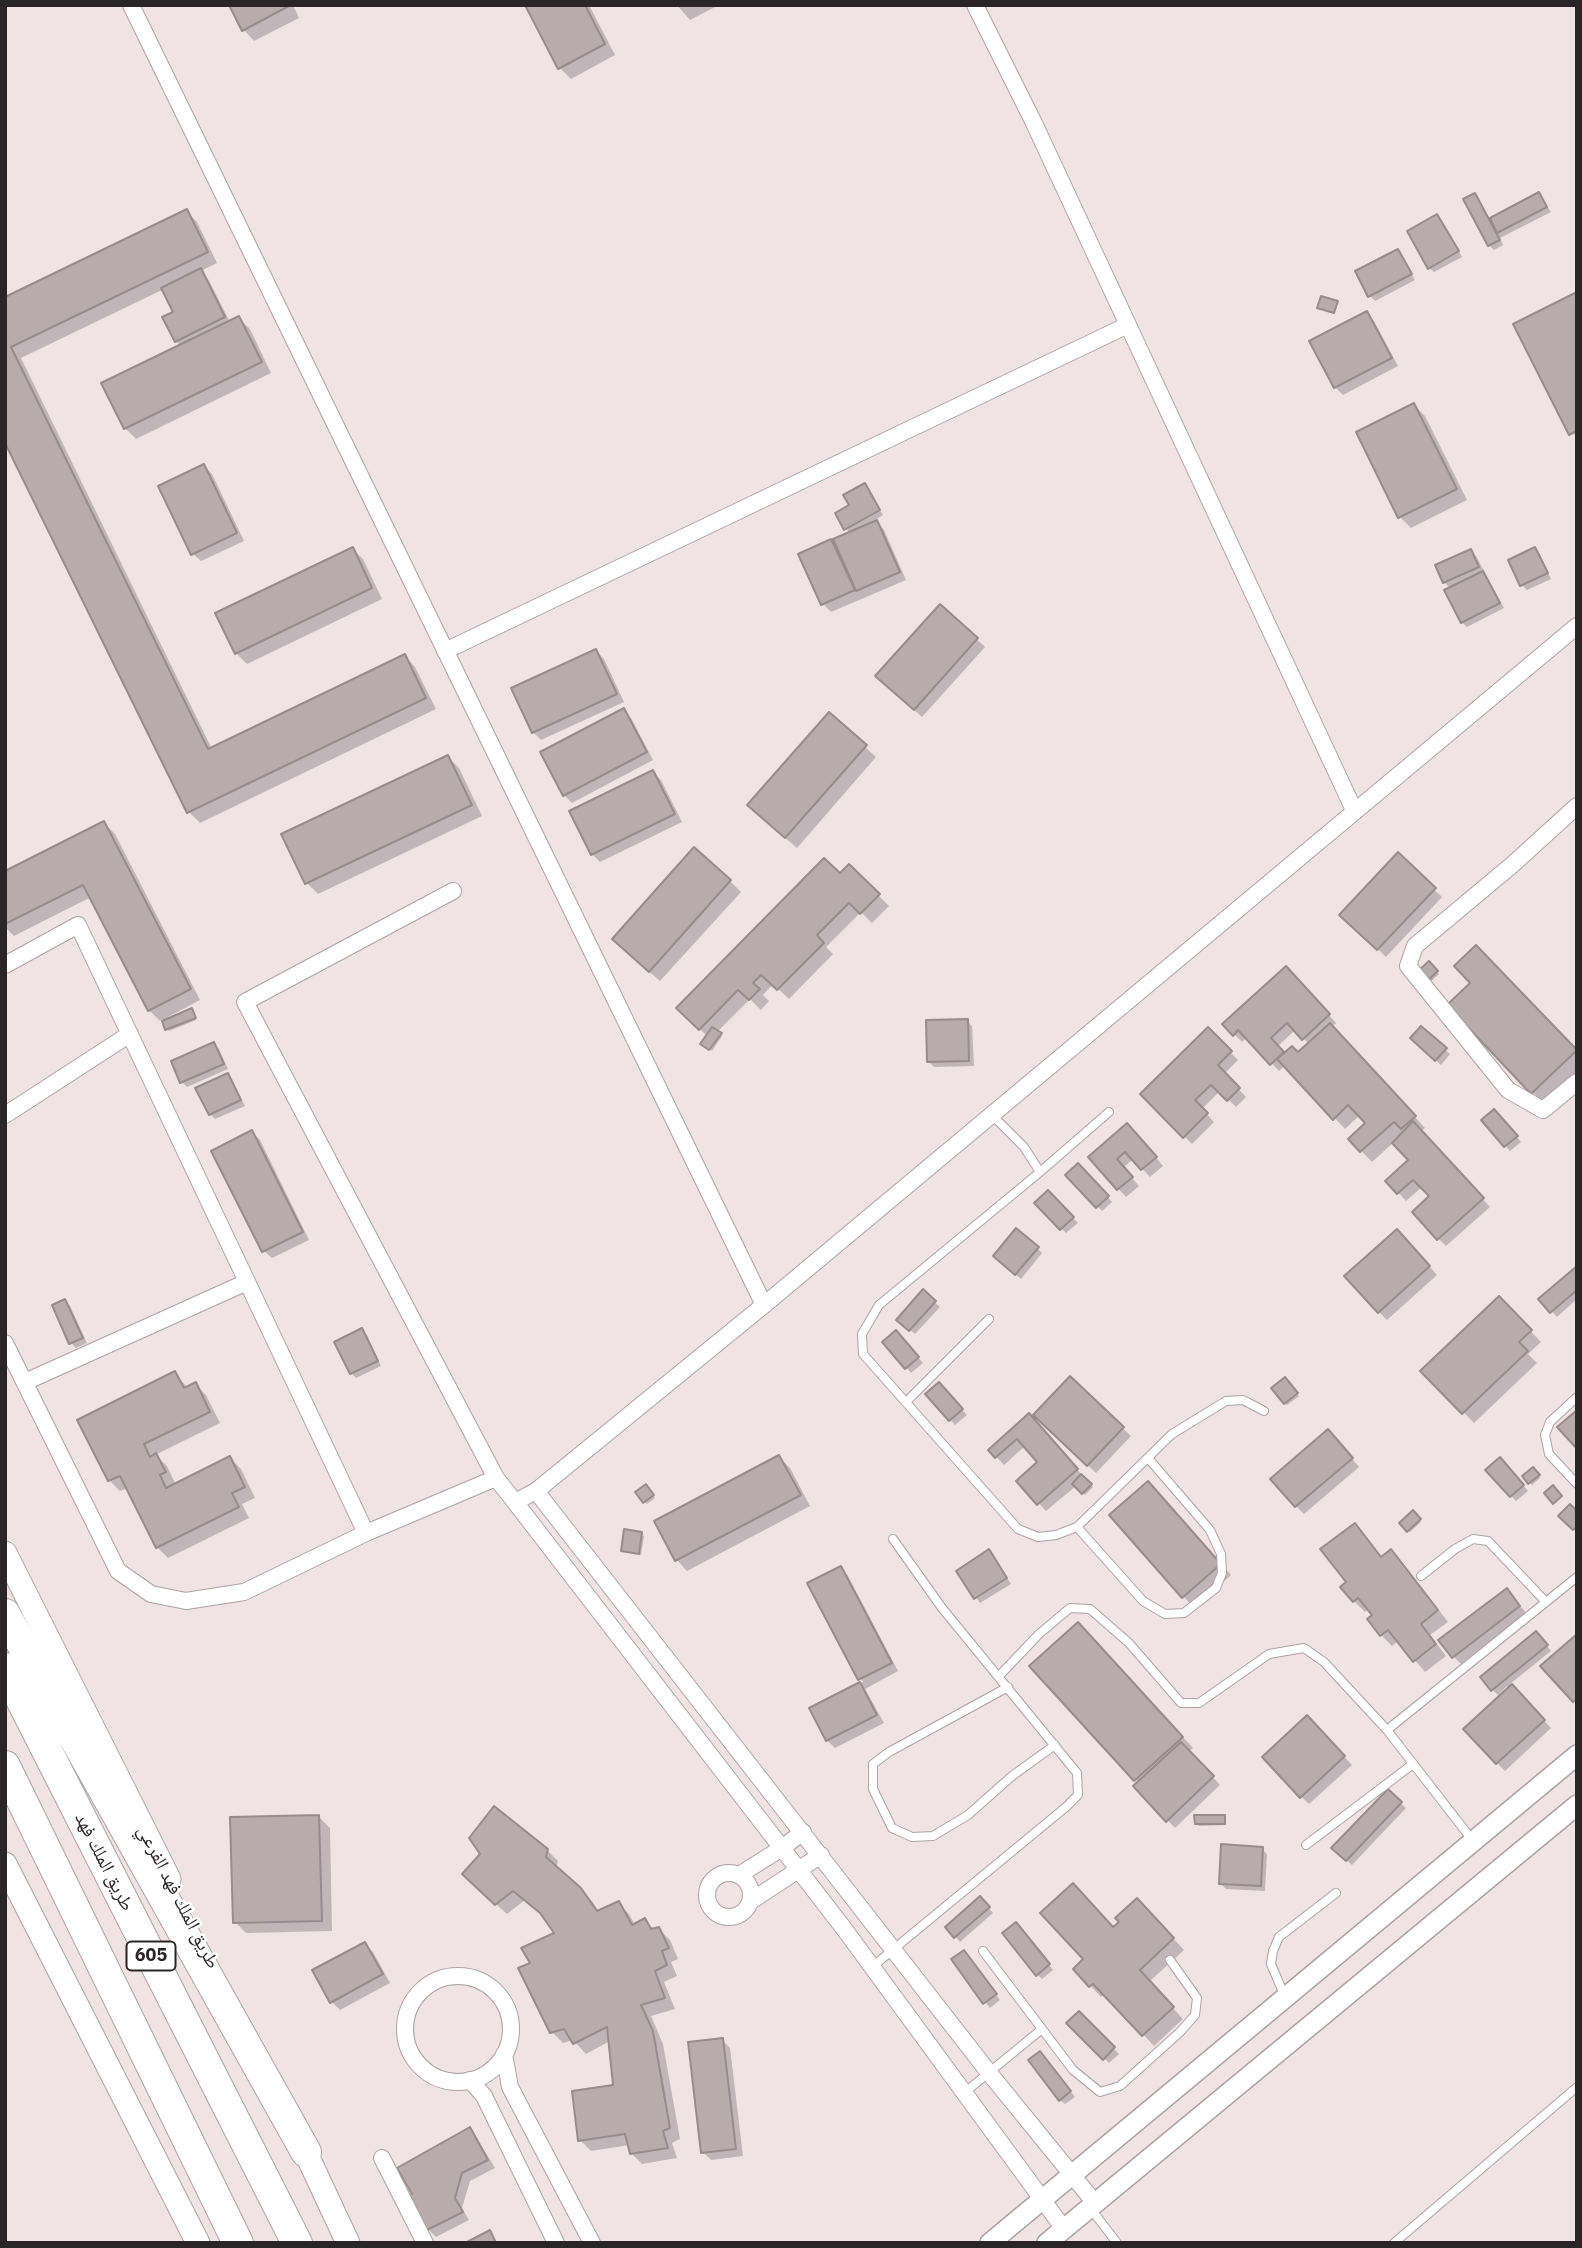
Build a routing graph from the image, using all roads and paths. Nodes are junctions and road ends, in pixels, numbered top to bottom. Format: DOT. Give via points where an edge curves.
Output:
graph roads {
  1 [pos="131,5"];
  2 [pos="975,5"];
  3 [pos="1128,325"];
  4 [pos="1577,626"];
  5 [pos="445,650"];
  6 [pos="1577,806"];
  7 [pos="1354,810"];
  8 [pos="453,891"];
  9 [pos="5,965"];
  10 [pos="130,1034"];
  11 [pos="1577,1082"];
  12 [pos="1109,1112"];
  13 [pos="5,1115"];
  14 [pos="992,1115"];
  15 [pos="1040,1172"];
  16 [pos="247,1282"];
  17 [pos="764,1305"];
  18 [pos="989,1319"];
  19 [pos="5,1343"];
  20 [pos="25,1382"];
  21 [pos="1577,1397"];
  22 [pos="906,1402"];
  23 [pos="1264,1411"];
  24 [pos="1148,1458"];
  25 [pos="496,1478"];
  26 [pos="1577,1484"];
  27 [pos="536,1491"];
  28 [pos="515,1502"];
  29 [pos="1077,1527"];
  30 [pos="366,1533"];
  31 [pos="893,1539"];
  32 [pos="5,1553"];
  33 [pos="1421,1576"];
  34 [pos="1577,1577"];
  35 [pos="1546,1602"];
  36 [pos="5,1614"];
  37 [pos="5,1668"];
  38 [pos="999,1676"];
  39 [pos="1008,1687"];
  40 [pos="1387,1730"];
  41 [pos="1055,1745"];
  42 [pos="1577,1755"];
  43 [pos="1413,1764"];
  44 [pos="5,1766"];
  45 [pos="1577,1805"];
  46 [pos="803,1832"];
  47 [pos="1473,1841"];
  48 [pos="1306,1845"];
  49 [pos="782,1848"];
  50 [pos="821,1855"];
  51 [pos="5,1864"];
  52 [pos="797,1868"];
  53 [pos="739,1875"];
  54 [pos="1336,1893"];
  55 [pos="751,1901"];
  56 [pos="894,1948"];
  57 [pos="983,1951"];
  58 [pos="1170,1960"];
  59 [pos="872,1966"];
  60 [pos="1285,1997"];
  61 [pos="1042,2029"];
  62 [pos="504,2054"];
  63 [pos="990,2074"];
  64 [pos="470,2080"];
  65 [pos="1577,2087"];
  66 [pos="964,2093"];
  67 [pos="306,2152"];
  68 [pos="382,2158"];
  69 [pos="1071,2174"];
  70 [pos="567,2194"];
  71 [pos="1042,2199"];
  72 [pos="1092,2205"];
  73 [pos="539,2207"];
  74 [pos="1064,2229"];
  75 [pos="198,2243"];
  76 [pos="238,2243"];
  77 [pos="297,2243"];
  78 [pos="348,2243"];
  79 [pos="425,2243"];
  80 [pos="556,2243"];
  81 [pos="592,2243"];
  82 [pos="990,2243"];
  83 [pos="1047,2243"];
  84 [pos="1116,2243"];
  85 [pos="1394,2243"];
  1 -- 5 [label="street"];
  2 -- 3 [label="street"];
  3 -- 5 [label="street"];
  3 -- 7 [label="street"];
  4 -- 7 [label="street"];
  5 -- 17 [label="street"];
  6 -- 11 [label="street" via="1415,946 1408,966 1508,1090 1543,1110"];
  7 -- 14 [label="street"];
  8 -- 25 [label="street" via="245,1002"];
  9 -- 10 [label="street" via="78,925"];
  10 -- 13 [label="street"];
  10 -- 16 [label="street"];
  12 -- 15 [label="lane"];
  14 -- 15 [label="lane" via="1024,1147"];
  14 -- 17 [label="street"];
  15 -- 22 [label="lane" via="878,1305 862,1334 863,1354"];
  16 -- 20 [label="street"];
  16 -- 30 [label="street"];
  17 -- 27 [label="street"];
  18 -- 22 [label="lane"];
  19 -- 20 [label="street"];
  20 -- 30 [label="street" via="118,1571 151,1594 186,1601 244,1591"];
  21 -- 26 [label="lane" via="1549,1422 1545,1435 1549,1454"];
  22 -- 29 [label="lane" via="1018,1529 1038,1537"];
  23 -- 24 [label="lane" via="1243,1400 1226,1401 1172,1434"];
  24 -- 29 [label="lane"];
  24 -- 29 [label="lane" via="1210,1530 1221,1554 1222,1573 1216,1588 1184,1613 1165,1614 1143,1601"];
  25 -- 28 [label="street"];
  25 -- 30 [label="street"];
  27 -- 28 [label="street"];
  27 -- 46 [label="street"];
  28 -- 49 [label="street"];
  31 -- 38 [label="lane"];
  32 -- 67 [label="main road, طريق الملك فهد الفرعي"];
  33 -- 35 [label="lane" via="1473,1539 1488,1541"];
  34 -- 35 [label="lane"];
  35 -- 40 [label="lane"];
  36 -- 67 [label="highway"];
  37 -- 77 [label="highway, طريق الملك فهد / 605"];
  38 -- 39 [label="lane"];
  38 -- 40 [label="lane" via="1070,1608 1090,1609 1129,1643 1181,1703 1199,1703 1269,1654 1304,1648 1324,1662"];
  39 -- 41 [label="lane"];
  39 -- 41 [label="lane" via="873,1764 873,1789 892,1828 912,1837 933,1836 968,1815"];
  40 -- 43 [label="lane"];
  41 -- 56 [label="lane" via="1077,1773 1078,1795"];
  42 -- 47 [label="street"];
  43 -- 47 [label="lane"];
  43 -- 48 [label="lane"];
  44 -- 76 [label="highway, 605"];
  45 -- 72 [label="street"];
  46 -- 49 [label="street"];
  46 -- 50 [label="street"];
  47 -- 60 [label="street"];
  49 -- 52 [label="street"];
  49 -- 53 [label="street"];
  50 -- 52 [label="street"];
  50 -- 56 [label="street"];
  51 -- 75 [label="main road"];
  52 -- 55 [label="street"];
  52 -- 59 [label="street"];
  53 -- 55 [label="street" via="750,1886"];
  53 -- 55 [label="street" via="723,1874 714,1879 708,1890 709,1905 728,1917 743,1913"];
  54 -- 60 [label="lane" via="1279,1937 1271,1964"];
  56 -- 59 [label="lane"];
  56 -- 63 [label="street"];
  57 -- 61 [label="lane"];
  58 -- 61 [label="lane" via="1197,1998 1195,2015 1120,2086 1100,2092 1073,2070"];
  59 -- 66 [label="street"];
  60 -- 69 [label="street"];
  61 -- 63 [label="lane"];
  62 -- 64 [label="street" via="493,2069"];
  62 -- 64 [label="street" via="511,2023 494,1990 459,1976 423,1989 409,2009 408,2047 433,2075"];
  62 -- 70 [label="street" via="510,2087"];
  63 -- 66 [label="lane"];
  63 -- 69 [label="street"];
  64 -- 73 [label="street" via="484,2096"];
  65 -- 85 [label="lane"];
  66 -- 71 [label="street"];
  67 -- 78 [label="main road, طريق الملك فهد الفرعي"];
  68 -- 79 [label="street"];
  69 -- 71 [label="street"];
  69 -- 72 [label="street"];
  70 -- 73 [label="street"];
  70 -- 81 [label="street"];
  71 -- 74 [label="street"];
  71 -- 82 [label="street"];
  72 -- 74 [label="street"];
  72 -- 84 [label="lane"];
  73 -- 80 [label="street"];
  74 -- 83 [label="street"];
}
